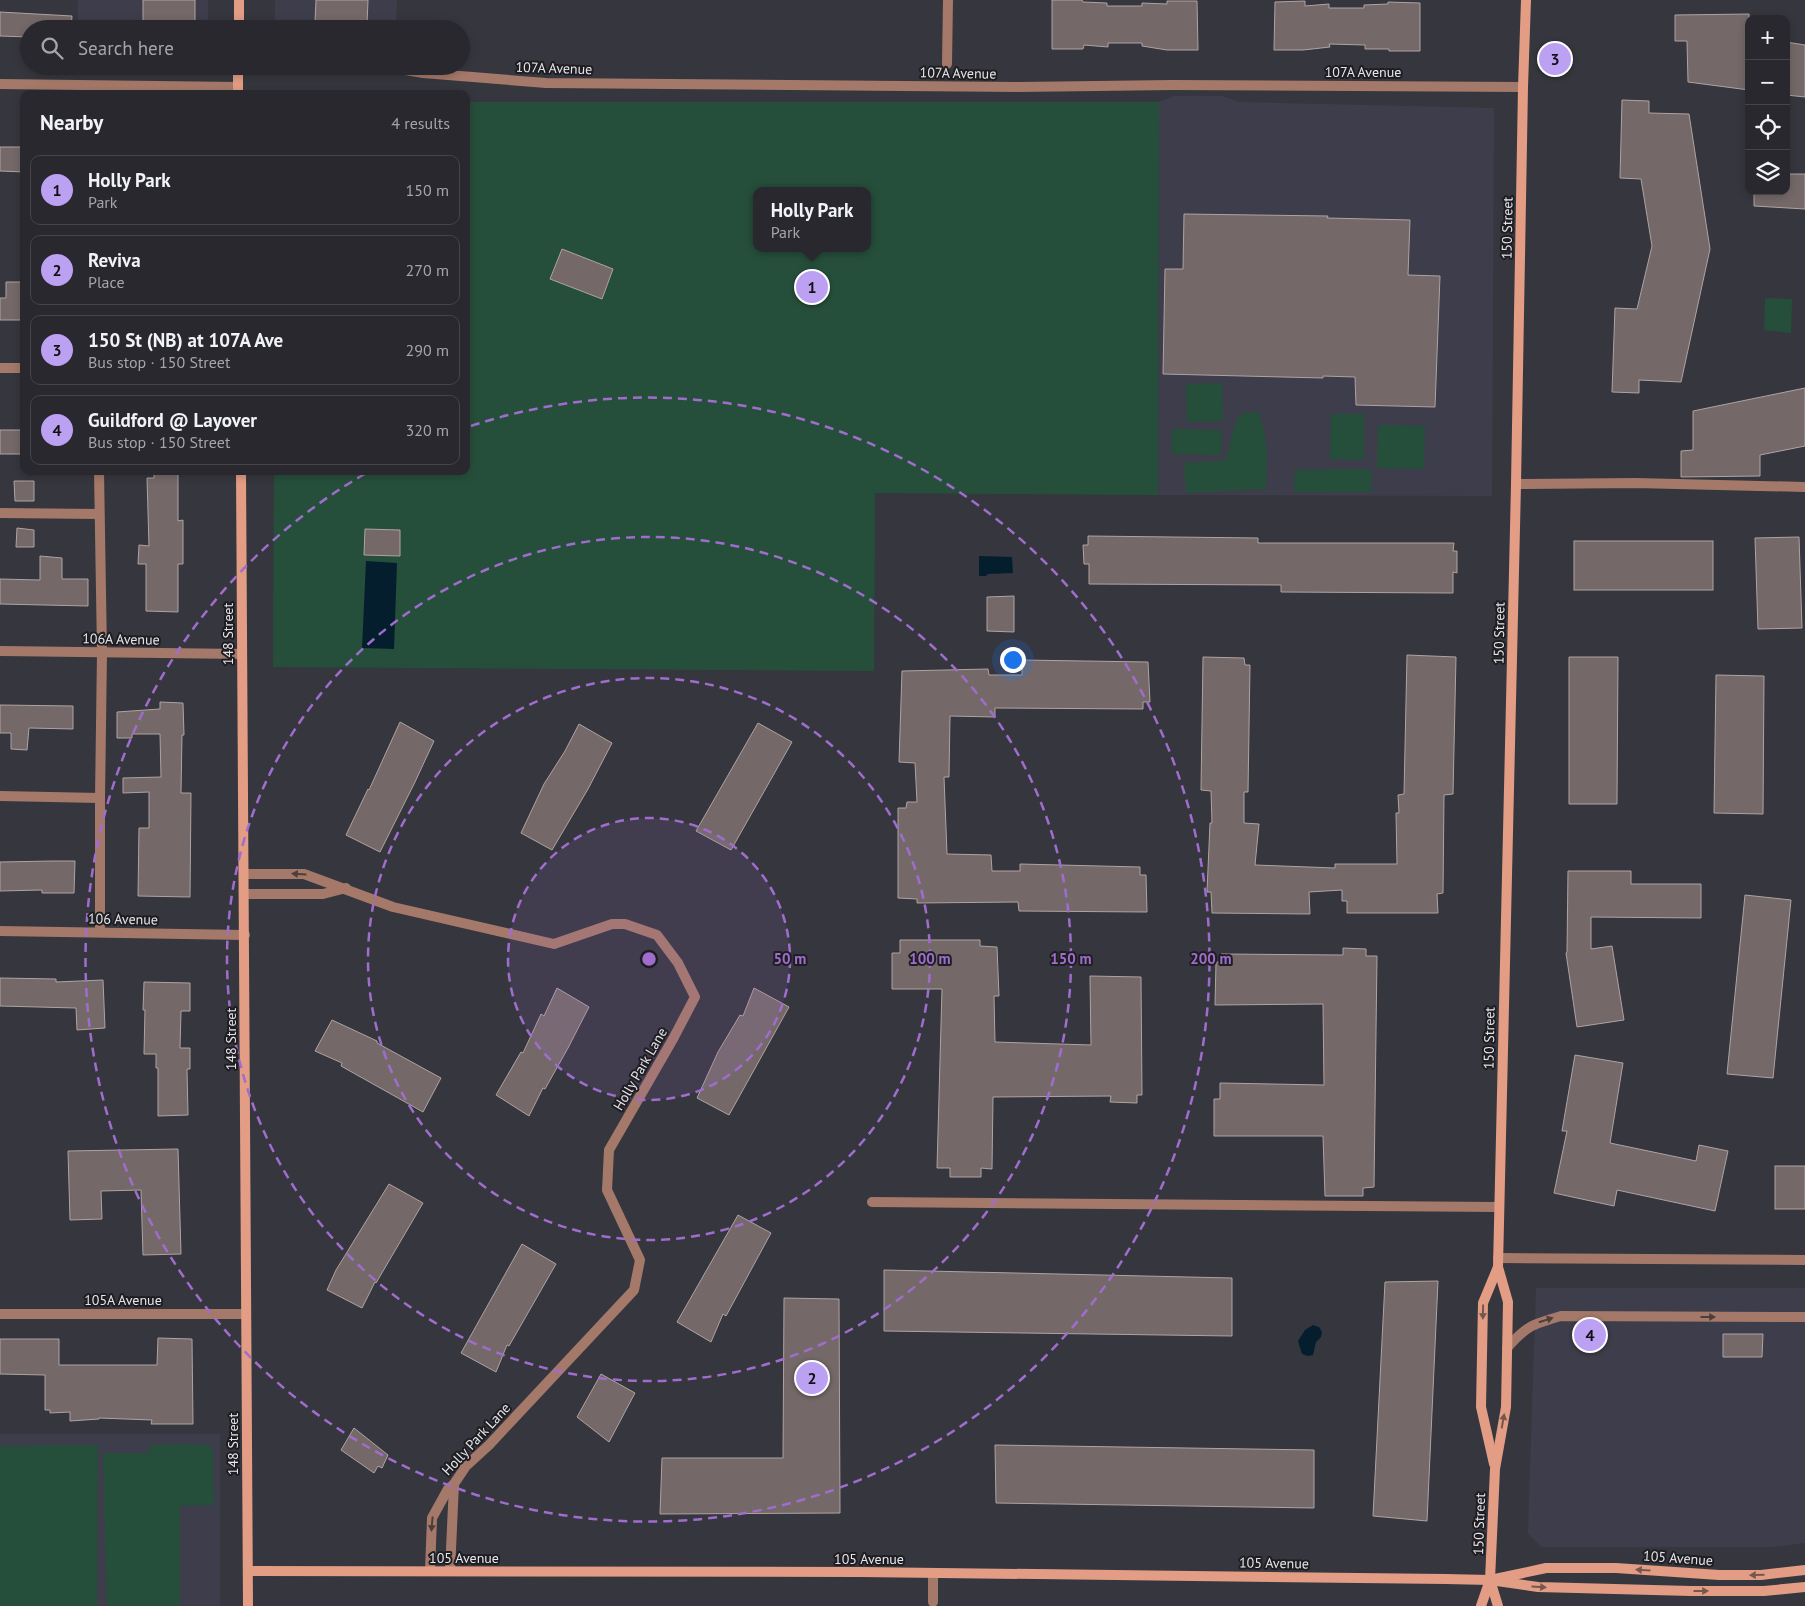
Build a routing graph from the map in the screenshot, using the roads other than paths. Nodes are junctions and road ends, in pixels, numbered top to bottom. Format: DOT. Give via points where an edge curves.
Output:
graph roads {
  1 [pos="239,0"];
  2 [pos="948,0"];
  3 [pos="1526,0"];
  4 [pos="238,20"];
  5 [pos="947,64"];
  6 [pos="238,75"];
  7 [pos="448,75"];
  8 [pos="0,84"];
  9 [pos="1523,87"];
  10 [pos="238,90"];
  11 [pos="0,368"];
  12 [pos="20,368"];
  13 [pos="99,475"];
  14 [pos="241,475"];
  15 [pos="1516,484"];
  16 [pos="1805,487"];
  17 [pos="0,512"];
  18 [pos="99,514"];
  19 [pos="0,651"];
  20 [pos="102,652"];
  21 [pos="242,654"];
  22 [pos="0,796"];
  23 [pos="100,798"];
  24 [pos="244,874"];
  25 [pos="346,888"];
  26 [pos="244,894"];
  27 [pos="0,931"];
  28 [pos="100,932"];
  29 [pos="245,935"];
  30 [pos="872,1202"];
  31 [pos="1500,1206"];
  32 [pos="1805,1260"];
  33 [pos="1498,1263"];
  34 [pos="0,1314"];
  35 [pos="246,1314"];
  36 [pos="1805,1317"];
  37 [pos="1507,1348"];
  38 [pos="1495,1469"];
  39 [pos="454,1484"];
  40 [pos="1805,1570"];
  41 [pos="248,1571"];
  42 [pos="430,1571"];
  43 [pos="450,1571"];
  44 [pos="933,1573"];
  45 [pos="1490,1580"];
  46 [pos="1805,1587"];
  47 [pos="933,1602"];
  48 [pos="248,1606"];
  49 [pos="1481,1606"];
  50 [pos="1498,1606"];
  1 -- 4 [label="main road"];
  2 -- 5 [label="street"];
  3 -- 9 [label="main road, 150 Street"];
  6 -- 10 [label="main road"];
  7 -- 9 [label="street, 107A Avenue" via="546,83"];
  8 -- 10 [label="street"];
  9 -- 15 [label="main road, 150 Street"];
  11 -- 12 [label="street"];
  13 -- 18 [label="street"];
  14 -- 21 [label="main road, 148 Street"];
  15 -- 16 [label="street"];
  15 -- 31 [label="main road, 150 Street"];
  17 -- 18 [label="street"];
  18 -- 20 [label="street"];
  19 -- 20 [label="street, 106A Avenue"];
  20 -- 21 [label="street, 106A Avenue"];
  20 -- 23 [label="street"];
  21 -- 24 [label="main road, 148 Street"];
  22 -- 23 [label="street"];
  23 -- 28 [label="street"];
  25 -- 24 [label="street, Holly Park Lane, one-way" via="304,874"];
  24 -- 26 [label="main road, 148 Street"];
  25 -- 26 [label="street" via="323,894"];
  25 -- 39 [label="street, Holly Park Lane" via="393,907 554,944 612,924 625,924 657,935 678,963 695,997 609,1150 607,1190 640,1260 634,1290 466,1466"];
  26 -- 29 [label="main road, 148 Street"];
  27 -- 28 [label="street, 106 Avenue"];
  28 -- 29 [label="street, 106 Avenue"];
  29 -- 35 [label="main road, 148 Street"];
  30 -- 31 [label="street"];
  31 -- 33 [label="main road, 150 Street"];
  32 -- 33 [label="street"];
  33 -- 37 [label="main road, 150 Street" via="1508,1302"];
  33 -- 38 [label="main road, 150 Street, one-way" via="1483,1303 1481,1397"];
  34 -- 35 [label="street, 105A Avenue"];
  35 -- 41 [label="main road, 148 Street"];
  37 -- 36 [label="street, one-way" via="1532,1325 1560,1316"];
  38 -- 37 [label="main road, 150 Street, one-way" via="1506,1407"];
  38 -- 45 [label="main road, 150 Street"];
  39 -- 42 [label="street, Holly Park Lane, one-way" via="432,1518"];
  39 -- 43 [label="street"];
  40 -- 45 [label="main road, 105 Avenue, one-way" via="1719,1575 1616,1568 1546,1568"];
  41 -- 42 [label="main road, 105 Avenue"];
  41 -- 48 [label="main road, 148 Street"];
  42 -- 43 [label="main road, 105 Avenue"];
  43 -- 44 [label="main road, 105 Avenue"];
  44 -- 45 [label="main road, 105 Avenue"];
  44 -- 47 [label="street"];
  45 -- 46 [label="main road, 105 Avenue, one-way" via="1538,1587 1691,1592 1764,1592"];
  45 -- 49 [label="main road, 150 Street"];
  45 -- 50 [label="main road, 150 Street"];
}
